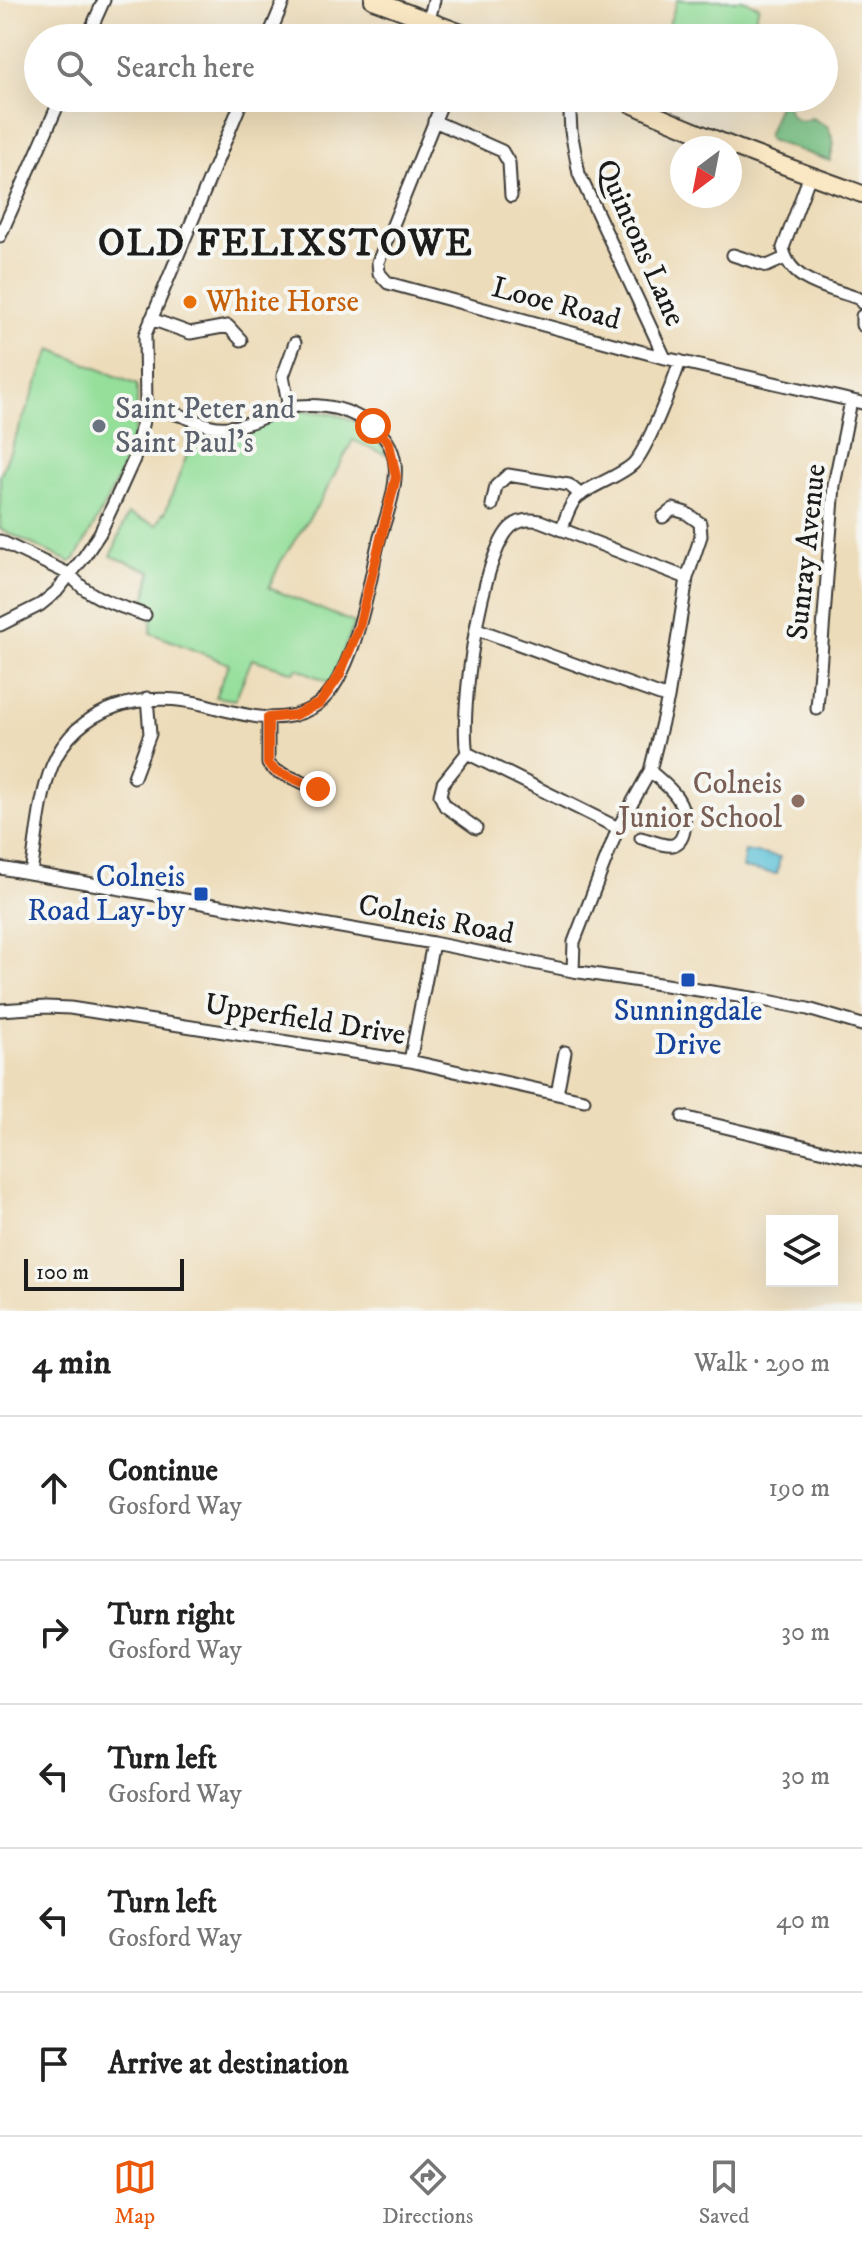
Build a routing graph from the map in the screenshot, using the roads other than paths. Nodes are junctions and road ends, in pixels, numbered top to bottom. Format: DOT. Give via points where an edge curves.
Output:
graph roads {
  1 [pos="104,0"];
  2 [pos="284,0"];
  3 [pos="373,0"];
  4 [pos="434,0"];
  5 [pos="429,20"];
  6 [pos="93,24"];
  7 [pos="274,24"];
  8 [pos="439,24"];
  9 [pos="55,112"];
  10 [pos="237,112"];
  11 [pos="438,112"];
  12 [pos="570,112"];
  13 [pos="649,112"];
  14 [pos="434,121"];
  15 [pos="810,175"];
  16 [pos="862,194"];
  17 [pos="511,196"];
  18 [pos="0,236"];
  19 [pos="733,255"];
  20 [pos="785,258"];
  21 [pos="861,300"];
  22 [pos="862,316"];
  23 [pos="151,319"];
  24 [pos="862,325"];
  25 [pos="241,340"];
  26 [pos="295,343"];
  27 [pos="665,358"];
  28 [pos="680,361"];
  29 [pos="857,402"];
  30 [pos="146,408"];
  31 [pos="289,408"];
  32 [pos="581,495"];
  33 [pos="492,505"];
  34 [pos="663,517"];
  35 [pos="561,530"];
  36 [pos="0,541"];
  37 [pos="71,575"];
  38 [pos="687,578"];
  39 [pos="145,615"];
  40 [pos="0,625"];
  41 [pos="477,629"];
  42 [pos="147,698"];
  43 [pos="668,698"];
  44 [pos="817,709"];
  45 [pos="268,718"];
  46 [pos="467,753"];
  47 [pos="650,771"];
  48 [pos="134,777"];
  49 [pos="318,789"];
  50 [pos="476,828"];
  51 [pos="618,828"];
  52 [pos="641,838"];
  53 [pos="0,868"];
  54 [pos="31,873"];
  55 [pos="433,943"];
  56 [pos="573,971"];
  57 [pos="0,1010"];
  58 [pos="862,1025"];
  59 [pos="565,1052"];
  60 [pos="410,1061"];
  61 [pos="557,1094"];
  62 [pos="584,1100"];
  63 [pos="683,1117"];
  64 [pos="862,1160"];
  1 -- 6 [label="street"];
  2 -- 7 [label="street"];
  3 -- 5 [label="street"];
  4 -- 5 [label="street"];
  5 -- 8 [label="street"];
  9 -- 18 [label="street"];
  10 -- 23 [label="street"];
  11 -- 14 [label="street, Looe Road"];
  12 -- 27 [label="street, Quintons Lane" via="579,174"];
  13 -- 15 [label="street"];
  14 -- 17 [label="street" via="505,153"];
  14 -- 27 [label="street, Looe Road" via="378,262 382,278"];
  15 -- 16 [label="street"];
  15 -- 20 [label="street" via="783,248"];
  19 -- 20 [label="street" via="767,266"];
  20 -- 21 [label="street" via="807,280"];
  22 -- 24 [label="street"];
  23 -- 25 [label="street" via="190,333 228,326"];
  23 -- 30 [label="street" via="145,335"];
  26 -- 31 [label="street" via="283,376"];
  27 -- 28 [label="street, Looe Road"];
  28 -- 29 [label="street, Looe Road"];
  28 -- 32 [label="street" via="635,462"];
  29 -- 44 [label="street, Sunray Avenue" via="834,485"];
  30 -- 31 [label="street" via="229,427"];
  30 -- 37 [label="street" via="125,480 100,533"];
  31 -- 45 [label="street" via="330,407 367,422 389,443 396,477 359,627 339,676 315,707"];
  32 -- 33 [label="street" via="569,485 508,475 496,486"];
  32 -- 35 [label="street"];
  34 -- 38 [label="street" via="679,510 701,526"];
  35 -- 38 [label="street"];
  35 -- 41 [label="street" via="530,520 508,530 496,550"];
  36 -- 37 [label="street"];
  37 -- 39 [label="street" via="101,598"];
  37 -- 40 [label="street" via="40,605"];
  38 -- 43 [label="street"];
  41 -- 43 [label="street"];
  41 -- 46 [label="street"];
  42 -- 45 [label="street"];
  42 -- 48 [label="street" via="150,734"];
  42 -- 54 [label="street" via="100,714 64,744 47,781"];
  43 -- 47 [label="street"];
  45 -- 49 [label="street" via="268,764"];
  46 -- 50 [label="street" via="440,795 445,806"];
  46 -- 51 [label="street"];
  47 -- 51 [label="street"];
  47 -- 52 [label="street" via="679,796 684,832 672,845"];
  51 -- 56 [label="street" via="574,942"];
  53 -- 54 [label="street, Colneis Road"];
  54 -- 55 [label="street, Colneis Road"];
  55 -- 56 [label="street, Colneis Road"];
  55 -- 60 [label="street"];
  56 -- 58 [label="street, Colneis Road" via="758,999"];
  57 -- 60 [label="street, Upperfield Drive" via="70,1008"];
  59 -- 61 [label="street"];
  60 -- 61 [label="street, Upperfield Drive"];
  61 -- 62 [label="street, Upperfield Drive"];
  63 -- 64 [label="street"];
}
